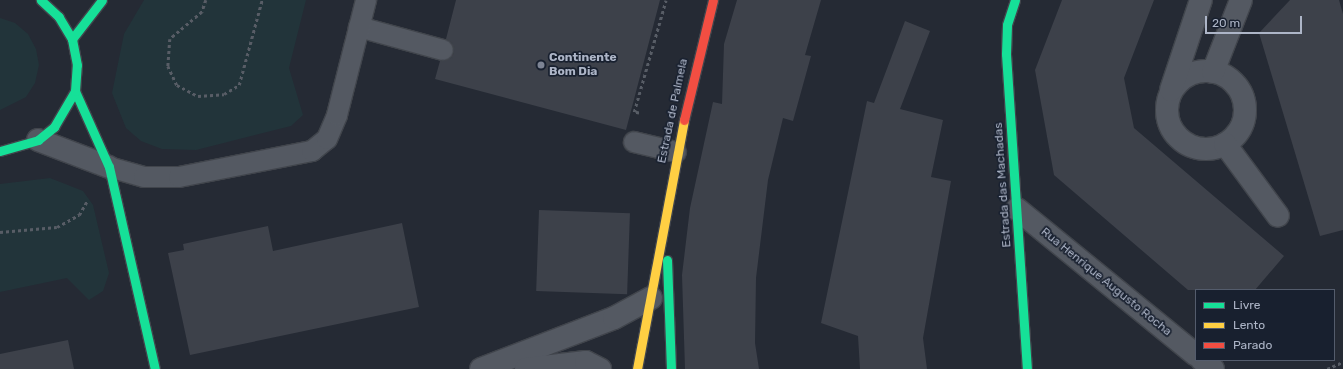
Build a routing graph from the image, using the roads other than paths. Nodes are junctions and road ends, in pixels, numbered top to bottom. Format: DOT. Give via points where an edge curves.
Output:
graph roads {
  1 [pos="41,0"];
  2 [pos="102,0"];
  3 [pos="366,0"];
  4 [pos="713,0"];
  5 [pos="1015,0"];
  6 [pos="1201,0"];
  7 [pos="1241,0"];
  8 [pos="359,27"];
  9 [pos="72,39"];
  10 [pos="443,50"];
  11 [pos="1213,72"];
  12 [pos="75,91"];
  13 [pos="1170,94"];
  14 [pos="38,140"];
  15 [pos="634,142"];
  16 [pos="1225,144"];
  17 [pos="0,151"];
  18 [pos="676,152"];
  19 [pos="109,167"];
  20 [pos="1017,209"];
  21 [pos="1278,216"];
  22 [pos="666,229"];
  23 [pos="651,298"];
  24 [pos="1195,354"];
  25 [pos="1203,361"];
  26 [pos="598,367"];
  27 [pos="155,369"];
  28 [pos="480,369"];
  29 [pos="526,369"];
  30 [pos="637,369"];
  31 [pos="672,369"];
  32 [pos="1027,369"];
  33 [pos="1213,369"];
  1 -- 9 [label="street" via="59,17"];
  2 -- 9 [label="street"];
  3 -- 8 [label="lane"];
  4 -- 18 [label="street, Estrada de Palmela"];
  5 -- 20 [label="street, Estrada das Machadas" via="1007,25 1006,54"];
  6 -- 13 [label="street"];
  7 -- 11 [label="street"];
  8 -- 10 [label="lane"];
  8 -- 19 [label="lane" via="337,115 327,139 312,151 180,177 144,177"];
  9 -- 12 [label="street" via="77,65"];
  11 -- 13 [label="street" via="1187,76"];
  11 -- 16 [label="street" via="1226,76 1243,96 1243,123"];
  12 -- 14 [label="street" via="54,127"];
  12 -- 19 [label="street"];
  13 -- 16 [label="street" via="1168,117 1179,138 1202,148"];
  14 -- 17 [label="street"];
  14 -- 19 [label="street"];
  15 -- 18 [label="lane"];
  16 -- 21 [label="street"];
  18 -- 22 [label="street, Estrada de Palmela"];
  19 -- 27 [label="street"];
  20 -- 24 [label="street, Rua Henrique Augusto Rocha"];
  20 -- 32 [label="street, Estrada das Machadas"];
  22 -- 23 [label="street, Estrada de Palmela"];
  22 -- 31 [label="street, Estrada de Palmela"];
  23 -- 28 [label="street" via="614,318"];
  23 -- 30 [label="street, Estrada de Palmela"];
  25 -- 33 [label="street"];
  26 -- 29 [label="street" via="586,362"];
}
